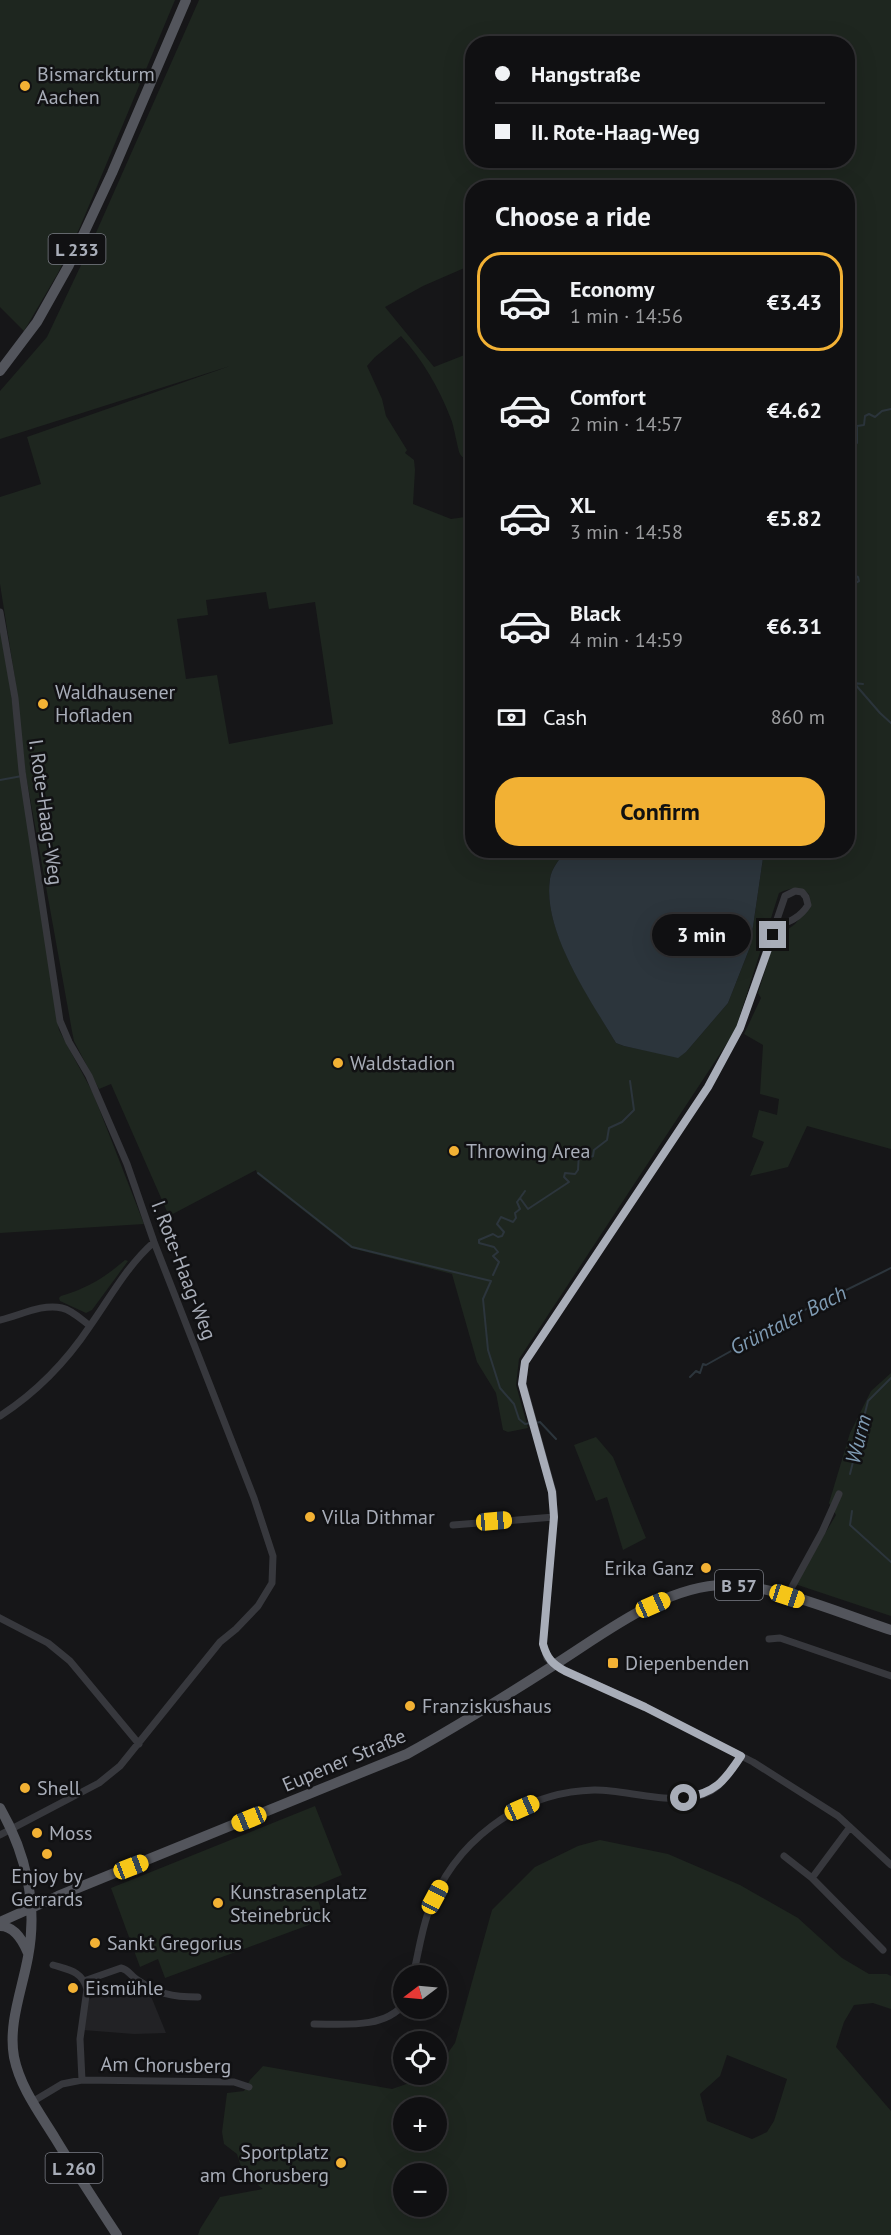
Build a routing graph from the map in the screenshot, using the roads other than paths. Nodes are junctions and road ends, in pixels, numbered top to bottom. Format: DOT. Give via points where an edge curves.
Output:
graph roads {
  1 [pos="186,0"];
  2 [pos="0,371"];
  3 [pos="0,612"];
  4 [pos="775,927"];
  5 [pos="154,1242"];
  6 [pos="0,1320"];
  7 [pos="90,1326"];
  8 [pos="0,1416"];
  9 [pos="838,1494"];
  10 [pos="554,1517"];
  11 [pos="453,1525"];
  12 [pos="787,1596"];
  13 [pos="0,1618"];
  14 [pos="891,1630"];
  15 [pos="769,1639"];
  16 [pos="554,1665"];
  17 [pos="891,1676"];
  18 [pos="139,1744"];
  19 [pos="741,1756"];
  20 [pos="0,1808"];
  21 [pos="850,1827"];
  22 [pos="12,1828"];
  23 [pos="0,1835"];
  24 [pos="784,1856"];
  25 [pos="891,1865"];
  26 [pos="812,1878"];
  27 [pos="31,1908"];
  28 [pos="0,1924"];
  29 [pos="883,1950"];
  30 [pos="28,1956"];
  31 [pos="53,1965"];
  32 [pos="416,1965"];
  33 [pos="84,1981"];
  34 [pos="198,1996"];
  35 [pos="393,2015"];
  36 [pos="314,2024"];
  37 [pos="82,2080"];
  38 [pos="249,2087"];
  39 [pos="32,2102"];
  40 [pos="117,2235"];
  1 -- 2 [label="main road, L 233" via="69,265 31,331"];
  3 -- 5 [label="street, I. Rote-Haag-Weg" via="60,1021 122,1153"];
  4 -- 4 [label="street" via="793,921 804,911 808,905 802,892 786,896"];
  4 -- 10 [label="street" via="740,1028 708,1087 525,1362 522,1384 552,1492"];
  5 -- 7 [label="street" via="129,1268"];
  5 -- 18 [label="street, I. Rote-Haag-Weg" via="273,1556 272,1583 258,1606 220,1642"];
  6 -- 7 [label="street" via="53,1307 72,1312"];
  7 -- 8 [label="street" via="43,1384"];
  9 -- 12 [label="street"];
  10 -- 11 [label="street"];
  10 -- 16 [label="street" via="543,1644"];
  12 -- 14 [label="main road, Eupener Straße / B 57"];
  12 -- 16 [label="main road, Eupener Straße / B 57" via="723,1585 687,1591 653,1605"];
  13 -- 18 [label="street" via="48,1643 70,1661"];
  15 -- 17 [label="street" via="780,1638"];
  16 -- 19 [label="street"];
  16 -- 27 [label="main road, Eupener Straße / B 57" via="384,1765"];
  18 -- 22 [label="street, I. Rote-Haag-Weg" via="99,1783"];
  19 -- 21 [label="street" via="808,1796"];
  19 -- 32 [label="street" via="706,1794 658,1798 594,1790 534,1802 510,1813 469,1844 445,1879 428,1914"];
  20 -- 22 [label="main road, L 260"];
  21 -- 25 [label="street"];
  21 -- 26 [label="street"];
  22 -- 23 [label="street, I. Rote-Haag-Weg"];
  22 -- 27 [label="main road, L 260" via="25,1865"];
  24 -- 26 [label="street"];
  26 -- 29 [label="street"];
  27 -- 28 [label="main road, Eupener Straße / B 57"];
  27 -- 30 [label="main road, L 260"];
  28 -- 30 [label="main road, B 57" via="24,1942"];
  30 -- 39 [label="main road, L 260" via="13,2043 19,2075"];
  31 -- 33 [label="street" via="79,1974"];
  33 -- 34 [label="street" via="121,1968 161,1993 173,1997"];
  33 -- 37 [label="street, Am Chorusberg" via="87,1995 80,2039"];
  35 -- 36 [label="street" via="367,2022"];
  37 -- 38 [label="street, Am Chorusberg" via="234,2082"];
  37 -- 39 [label="street, Am Chorusberg" via="62,2084"];
  39 -- 40 [label="main road, L 260"];
}
